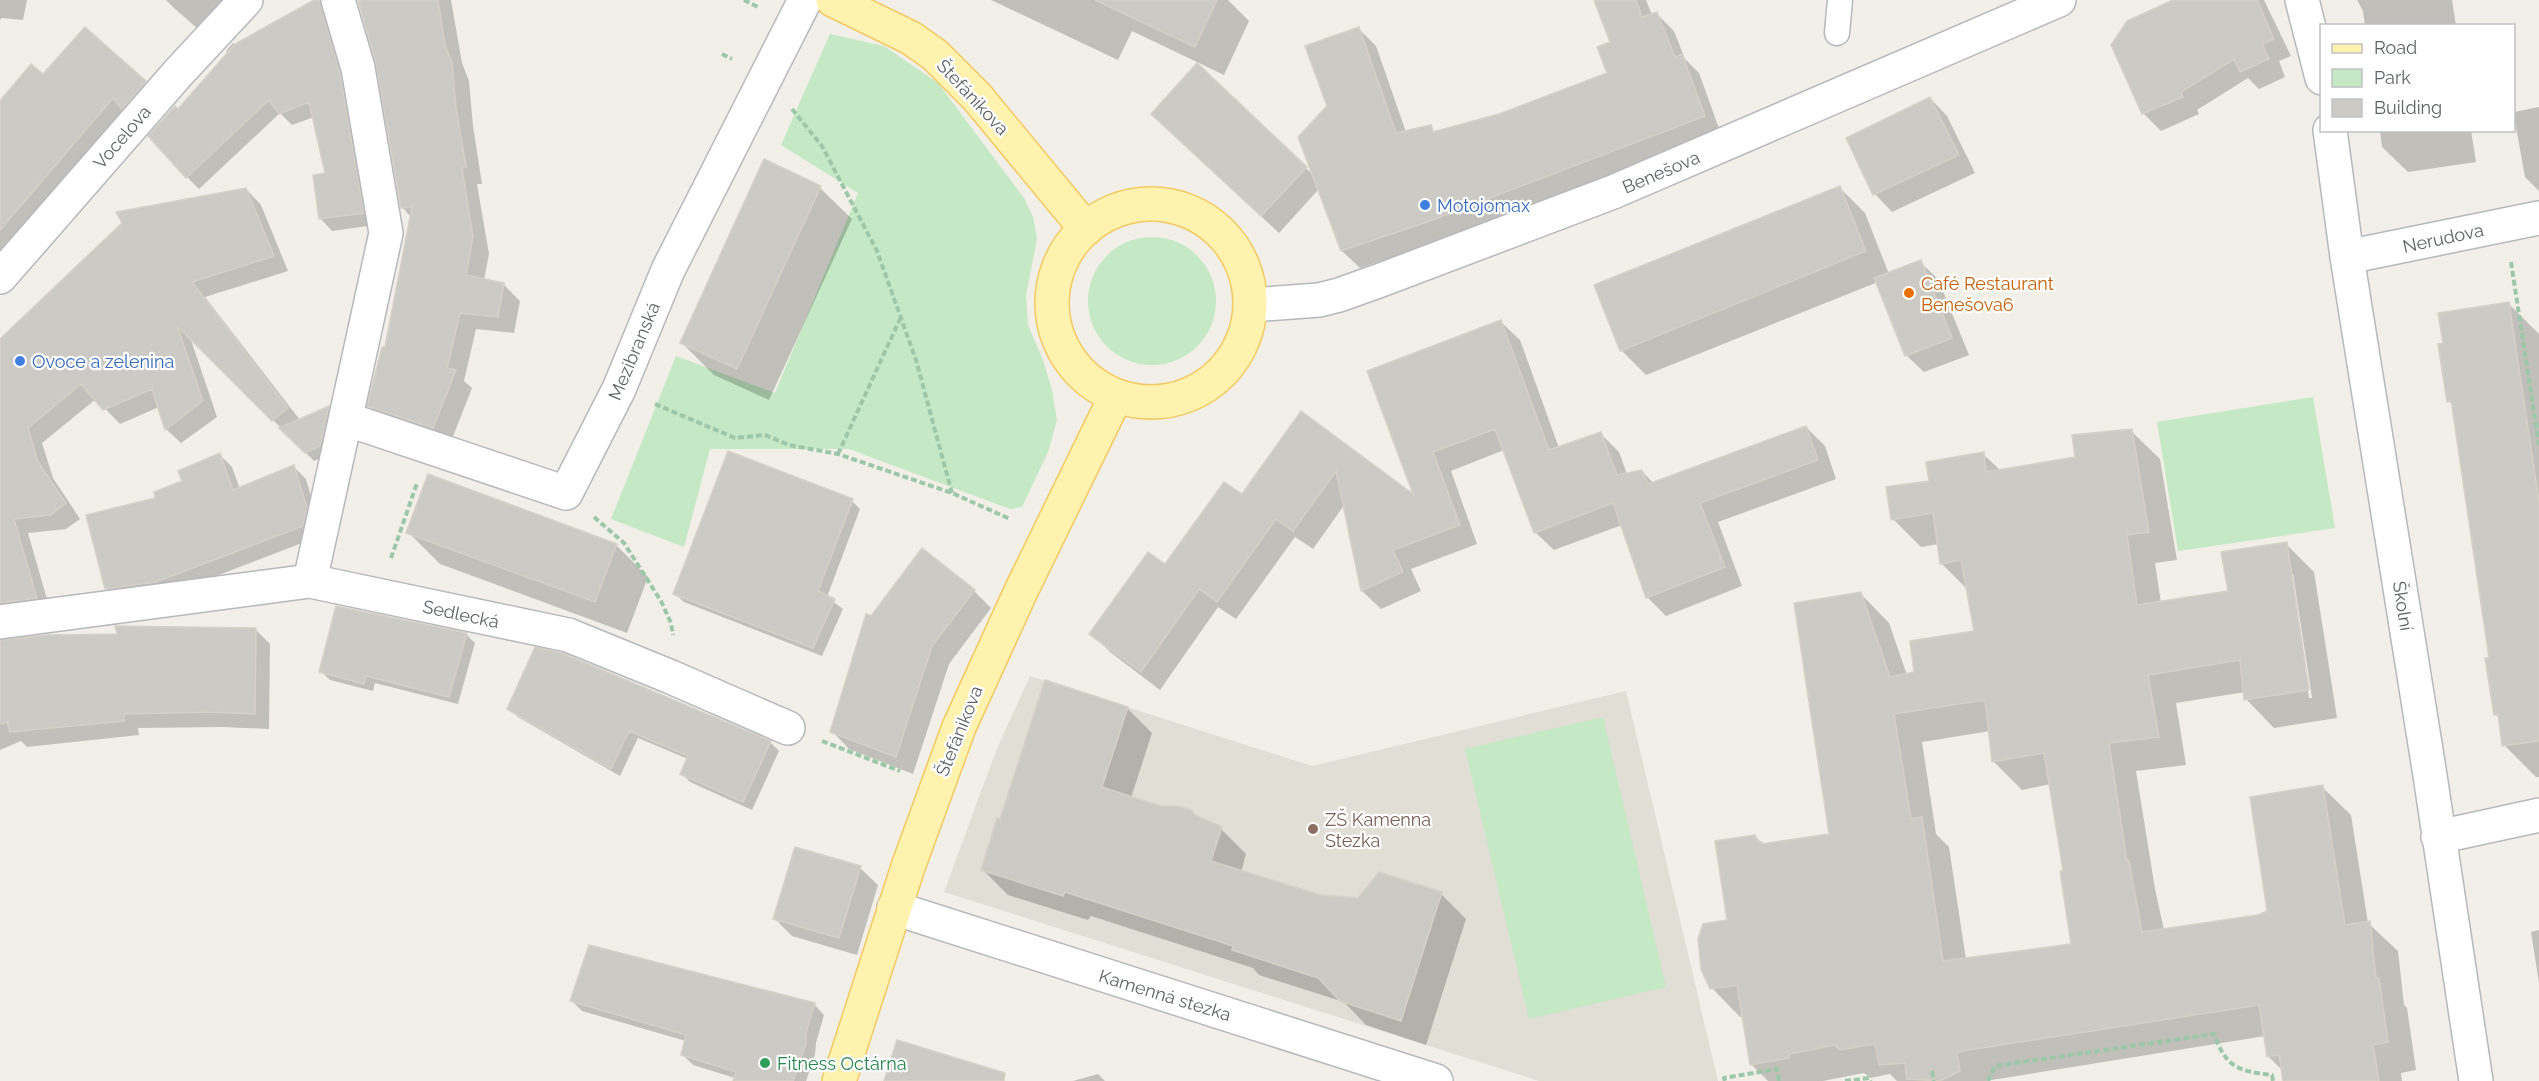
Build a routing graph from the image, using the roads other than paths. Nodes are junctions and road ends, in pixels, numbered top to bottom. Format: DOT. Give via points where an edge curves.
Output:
graph roads {
  1 [pos="246,0"];
  2 [pos="338,0"];
  3 [pos="805,0"];
  4 [pos="833,0"];
  5 [pos="1840,0"];
  6 [pos="2059,0"];
  7 [pos="2302,0"];
  8 [pos="1837,33"];
  9 [pos="2320,70"];
  10 [pos="2330,132"];
  11 [pos="2539,218"];
  12 [pos="1086,229"];
  13 [pos="2347,257"];
  14 [pos="0,277"];
  15 [pos="1251,305"];
  16 [pos="1116,396"];
  17 [pos="346,419"];
  18 [pos="310,581"];
  19 [pos="0,622"];
  20 [pos="788,728"];
  21 [pos="2539,815"];
  22 [pos="2438,837"];
  23 [pos="894,908"];
  24 [pos="839,1081"];
  25 [pos="1436,1081"];
  26 [pos="2476,1081"];
  1 -- 14 [label="street, Vocelova"];
  2 -- 17 [label="street" via="358,68 386,233"];
  3 -- 17 [label="street, Mezibranská" via="668,270 619,389 566,493"];
  4 -- 12 [label="main road, Štefánikova" via="911,38 934,55 977,98"];
  5 -- 8 [label="lane"];
  6 -- 15 [label="street, Benešova" via="1613,192 1381,280 1319,300"];
  7 -- 9 [label="street"];
  10 -- 13 [label="street, Školní"];
  11 -- 13 [label="street, Nerudova"];
  12 -- 15 [label="main road" via="1113,211 1140,204 1184,207 1219,229 1237,251 1248,276"];
  12 -- 16 [label="main road" via="1071,244 1059,267 1052,292 1053,318 1060,343 1073,365 1097,388"];
  13 -- 22 [label="street, Školní"];
  15 -- 16 [label="main road" via="1247,332 1236,357 1196,393 1170,401 1142,403"];
  16 -- 23 [label="main road, Štefánikova" via="1020,591 959,728"];
  17 -- 18 [label="street"];
  18 -- 19 [label="street, Sedlecká"];
  18 -- 20 [label="street, Sedlecká" via="568,635"];
  21 -- 22 [label="street"];
  22 -- 26 [label="street, Školní"];
  23 -- 24 [label="main road, Štefánikova"];
  23 -- 25 [label="street, Kamenná stezka"];
}
